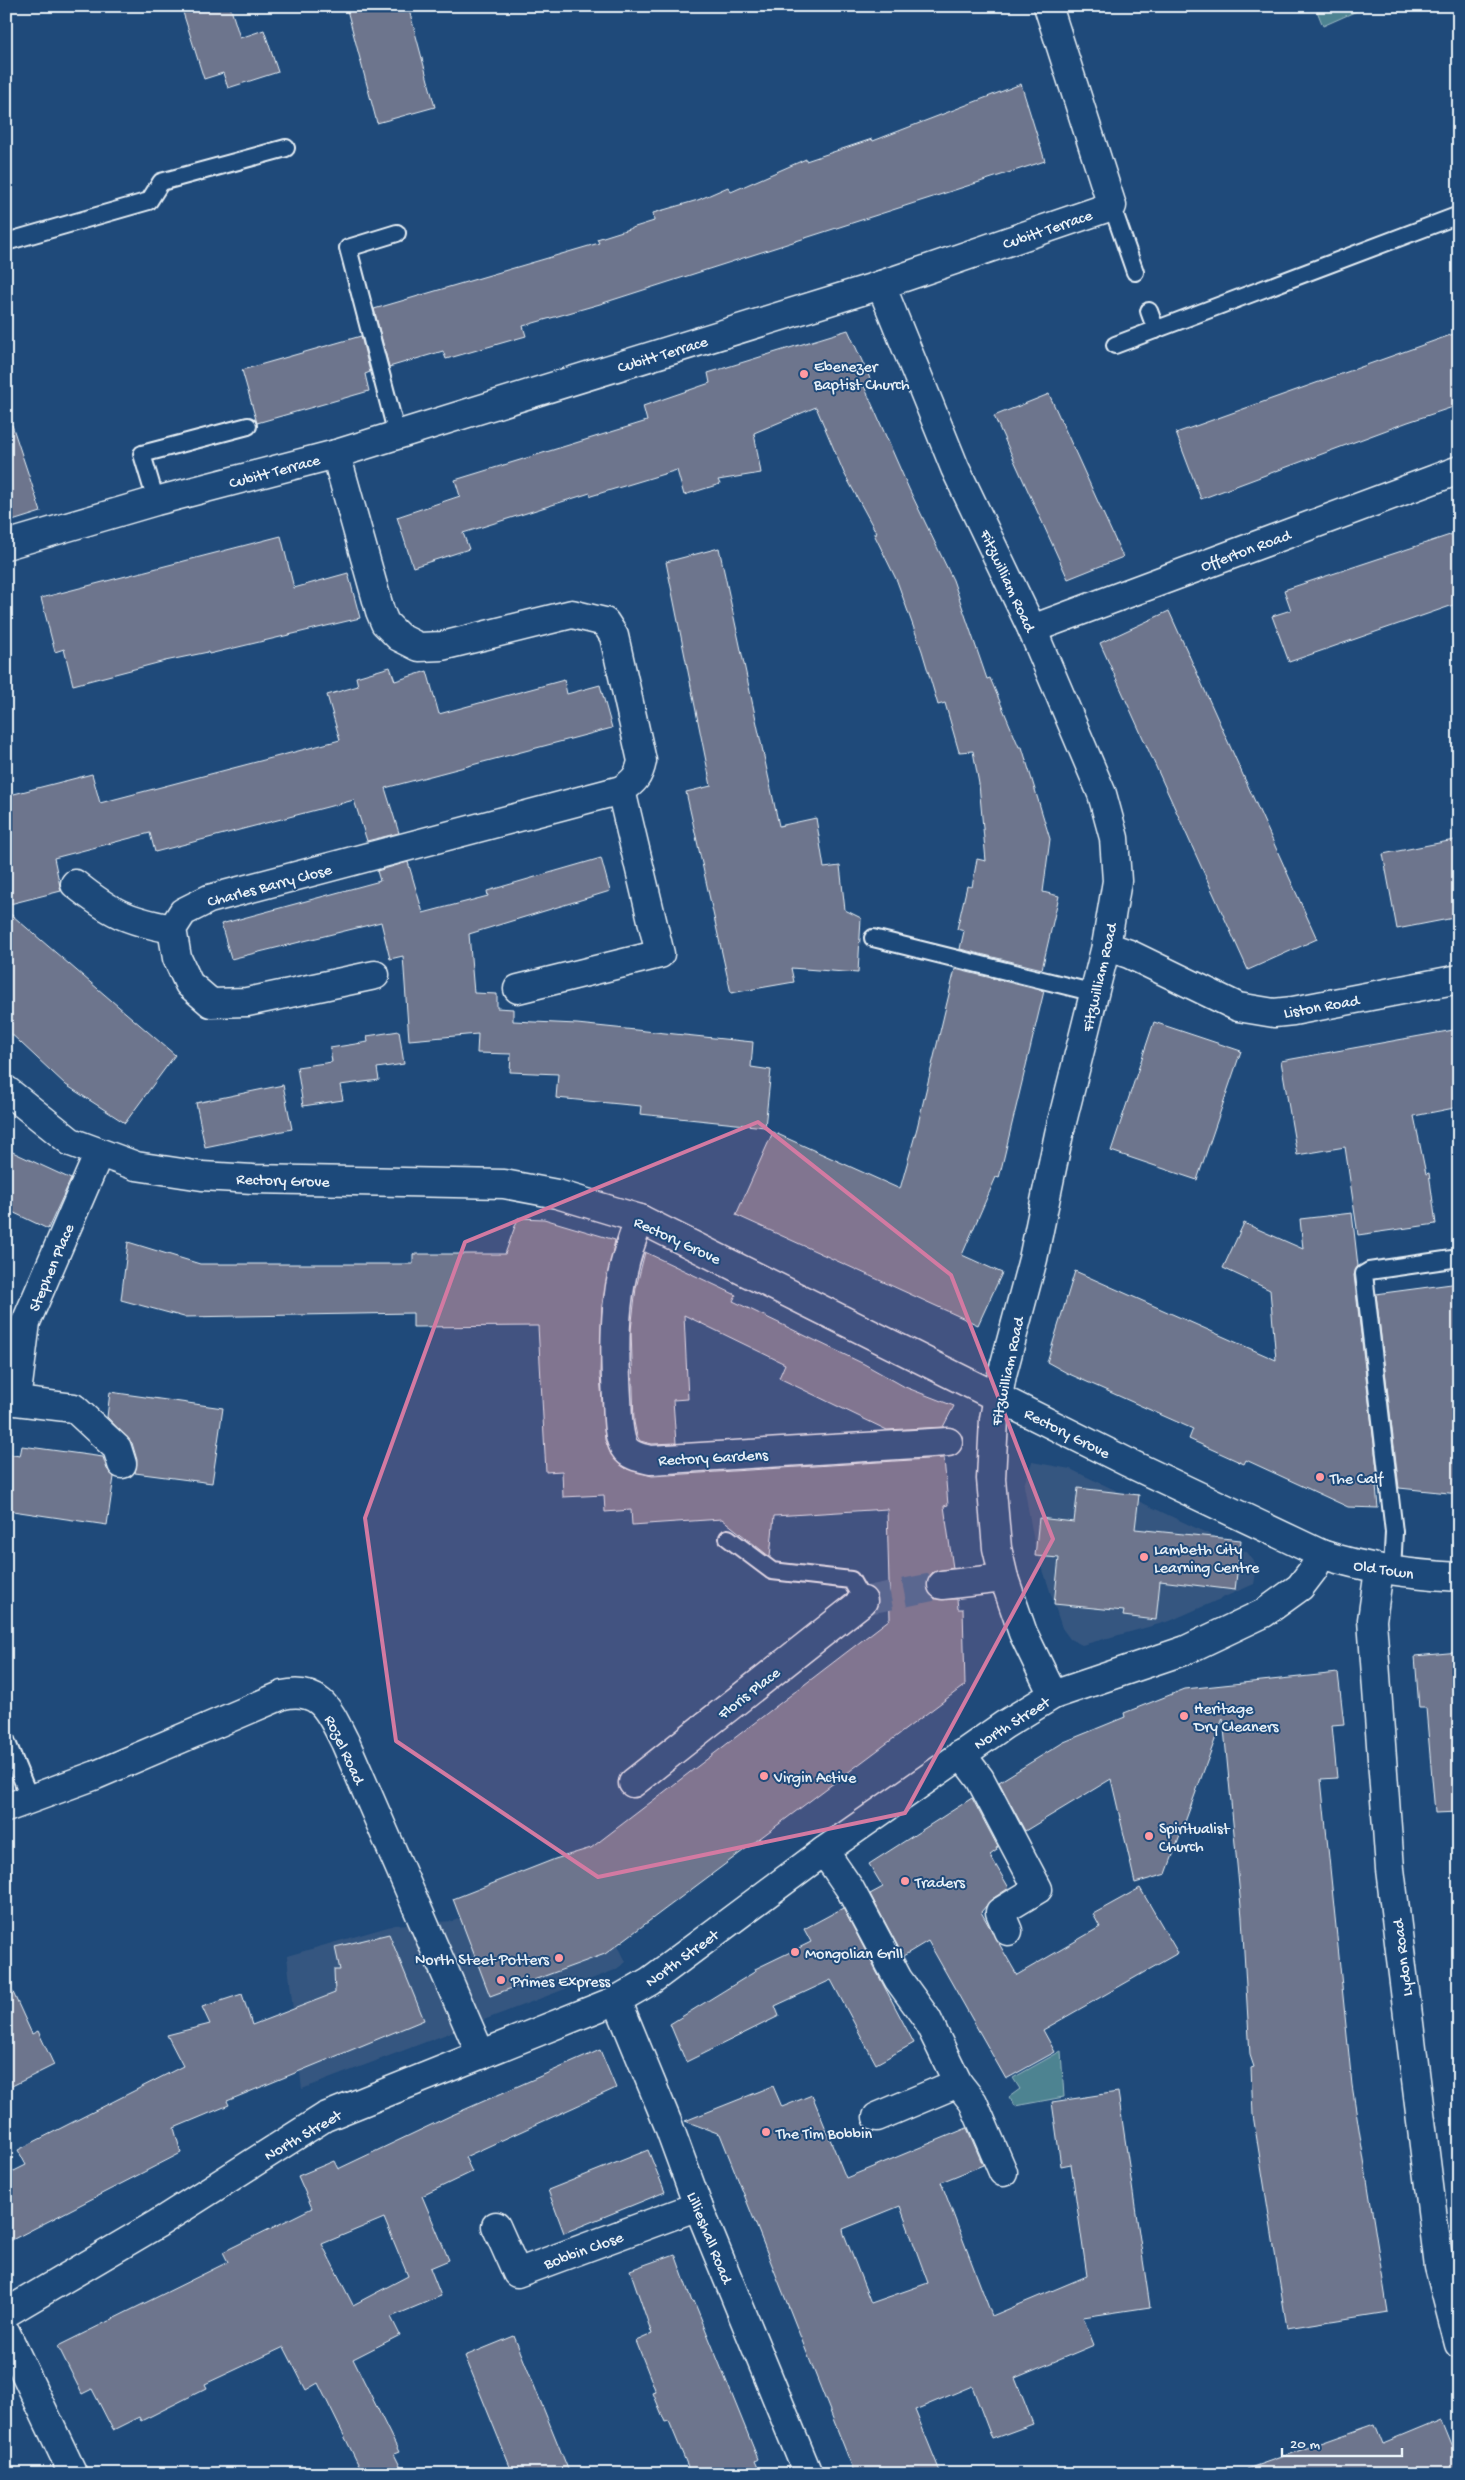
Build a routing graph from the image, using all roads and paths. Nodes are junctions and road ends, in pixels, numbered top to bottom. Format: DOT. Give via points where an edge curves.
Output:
graph roads {
  1 [pos="1048,6"];
  2 [pos="286,148"];
  3 [pos="1112,206"];
  4 [pos="1459,216"];
  5 [pos="397,233"];
  6 [pos="6,242"];
  7 [pos="1136,272"];
  8 [pos="880,284"];
  9 [pos="1149,311"];
  10 [pos="1156,330"];
  11 [pos="1115,345"];
  12 [pos="248,426"];
  13 [pos="397,435"];
  14 [pos="336,454"];
  15 [pos="1459,470"];
  16 [pos="156,501"];
  17 [pos="6,544"];
  18 [pos="1032,629"];
  19 [pos="621,790"];
  20 [pos="74,884"];
  21 [pos="172,929"];
  22 [pos="873,938"];
  23 [pos="1106,946"];
  24 [pos="375,975"];
  25 [pos="1459,978"];
  26 [pos="518,989"];
  27 [pos="1095,993"];
  28 [pos="6,1090"];
  29 [pos="99,1153"];
  30 [pos="640,1218"];
  31 [pos="1459,1258"];
  32 [pos="998,1397"];
  33 [pos="948,1442"];
  34 [pos="122,1464"];
  35 [pos="728,1538"];
  36 [pos="1316,1551"];
  37 [pos="1386,1570"];
  38 [pos="1459,1577"];
  39 [pos="1004,1578"];
  40 [pos="942,1585"];
  41 [pos="863,1601"];
  42 [pos="1053,1696"];
  43 [pos="6,1740"];
  44 [pos="961,1754"];
  45 [pos="633,1783"];
  46 [pos="18,1803"];
  47 [pos="824,1851"];
  48 [pos="1008,1931"];
  49 [pos="617,2000"];
  50 [pos="481,2055"];
  51 [pos="958,2083"];
  52 [pos="877,2117"];
  53 [pos="1004,2172"];
  54 [pos="698,2206"];
  55 [pos="496,2226"];
  56 [pos="6,2313"];
  57 [pos="6,2333"];
  58 [pos="1459,2344"];
  59 [pos="73,2474"];
  60 [pos="808,2474"];
  1 -- 3 [label="street, Cubitt Terrace"];
  2 -- 6 [label="lane" via="161,182 149,202"];
  3 -- 7 [label="lane"];
  3 -- 8 [label="street, Cubitt Terrace"];
  4 -- 10 [label="lane"];
  5 -- 13 [label="lane" via="348,248"];
  8 -- 13 [label="street, Cubitt Terrace"];
  8 -- 18 [label="street, Fitzwilliam Road" via="955,468"];
  9 -- 10 [label="lane"];
  10 -- 11 [label="lane"];
  12 -- 16 [label="lane" via="142,454"];
  13 -- 14 [label="street, Cubitt Terrace"];
  14 -- 16 [label="street, Cubitt Terrace"];
  14 -- 19 [label="street, Charles Barry Close" via="380,611 385,623 399,637 419,647 442,646 572,614 605,622 614,636 642,761 639,774"];
  15 -- 18 [label="street, Offerton Road"];
  16 -- 17 [label="street, Cubitt Terrace"];
  18 -- 23 [label="street, Fitzwilliam Road" via="1102,794 1114,838 1117,881"];
  19 -- 21 [label="street, Charles Barry Close" via="209,899 182,912"];
  19 -- 26 [label="street" via="660,954"];
  20 -- 21 [label="street" via="109,911 138,923"];
  21 -- 24 [label="street" via="177,958 189,984 211,1002 247,1002"];
  22 -- 27 [label="lane"];
  23 -- 25 [label="street, Liston Road" via="1230,1004 1255,1011 1293,1011"];
  23 -- 27 [label="street, Fitzwilliam Road"];
  27 -- 32 [label="street, Fitzwilliam Road"];
  28 -- 29 [label="street, Rectory Grove" via="71,1142"];
  29 -- 30 [label="street, Rectory Grove" via="136,1166 202,1176 504,1184 557,1194"];
  29 -- 34 [label="street, Stephen Place" via="26,1322 16,1401 74,1408 117,1448"];
  30 -- 32 [label="street, Rectory Grove"];
  30 -- 33 [label="street, Rectory Gardens" via="630,1242 616,1303 614,1345 619,1429 625,1448 634,1456 651,1460"];
  31 -- 37 [label="lane" via="1364,1274 1394,1532"];
  32 -- 36 [label="street, Rectory Grove"];
  32 -- 39 [label="street, Fitzwilliam Road" via="991,1479 997,1548"];
  35 -- 41 [label="lane" via="772,1571 850,1580"];
  36 -- 37 [label="street, Old Town" via="1356,1565"];
  36 -- 42 [label="street, North Street" via="1313,1570 1300,1587 1264,1613 1186,1650"];
  37 -- 38 [label="street, Old Town"];
  37 -- 58 [label="street, Lydon Road" via="1372,1620 1390,1869 1438,2266"];
  39 -- 40 [label="street"];
  39 -- 42 [label="street, Fitzwilliam Road" via="1023,1633"];
  41 -- 45 [label="street, Floris Place"];
  42 -- 44 [label="street, North Street"];
  43 -- 46 [label="lane"];
  44 -- 47 [label="street, North Street"];
  44 -- 48 [label="street" via="980,1778 1038,1888 1000,1912"];
  46 -- 50 [label="street, Rozel Road" via="283,1696 296,1692 313,1695 329,1710 345,1742"];
  47 -- 49 [label="street, North Street" via="650,1981"];
  47 -- 51 [label="street" via="850,1889 898,1979 927,2019"];
  49 -- 50 [label="street, North Street"];
  49 -- 54 [label="street, Lillieshall Road"];
  50 -- 56 [label="street, North Street" via="325,2117 157,2224"];
  51 -- 52 [label="street"];
  51 -- 53 [label="street" via="973,2102"];
  54 -- 55 [label="street, Bobbin Close" via="517,2273"];
  54 -- 60 [label="street, Lillieshall Road"];
  57 -- 59 [label="street"];
}
